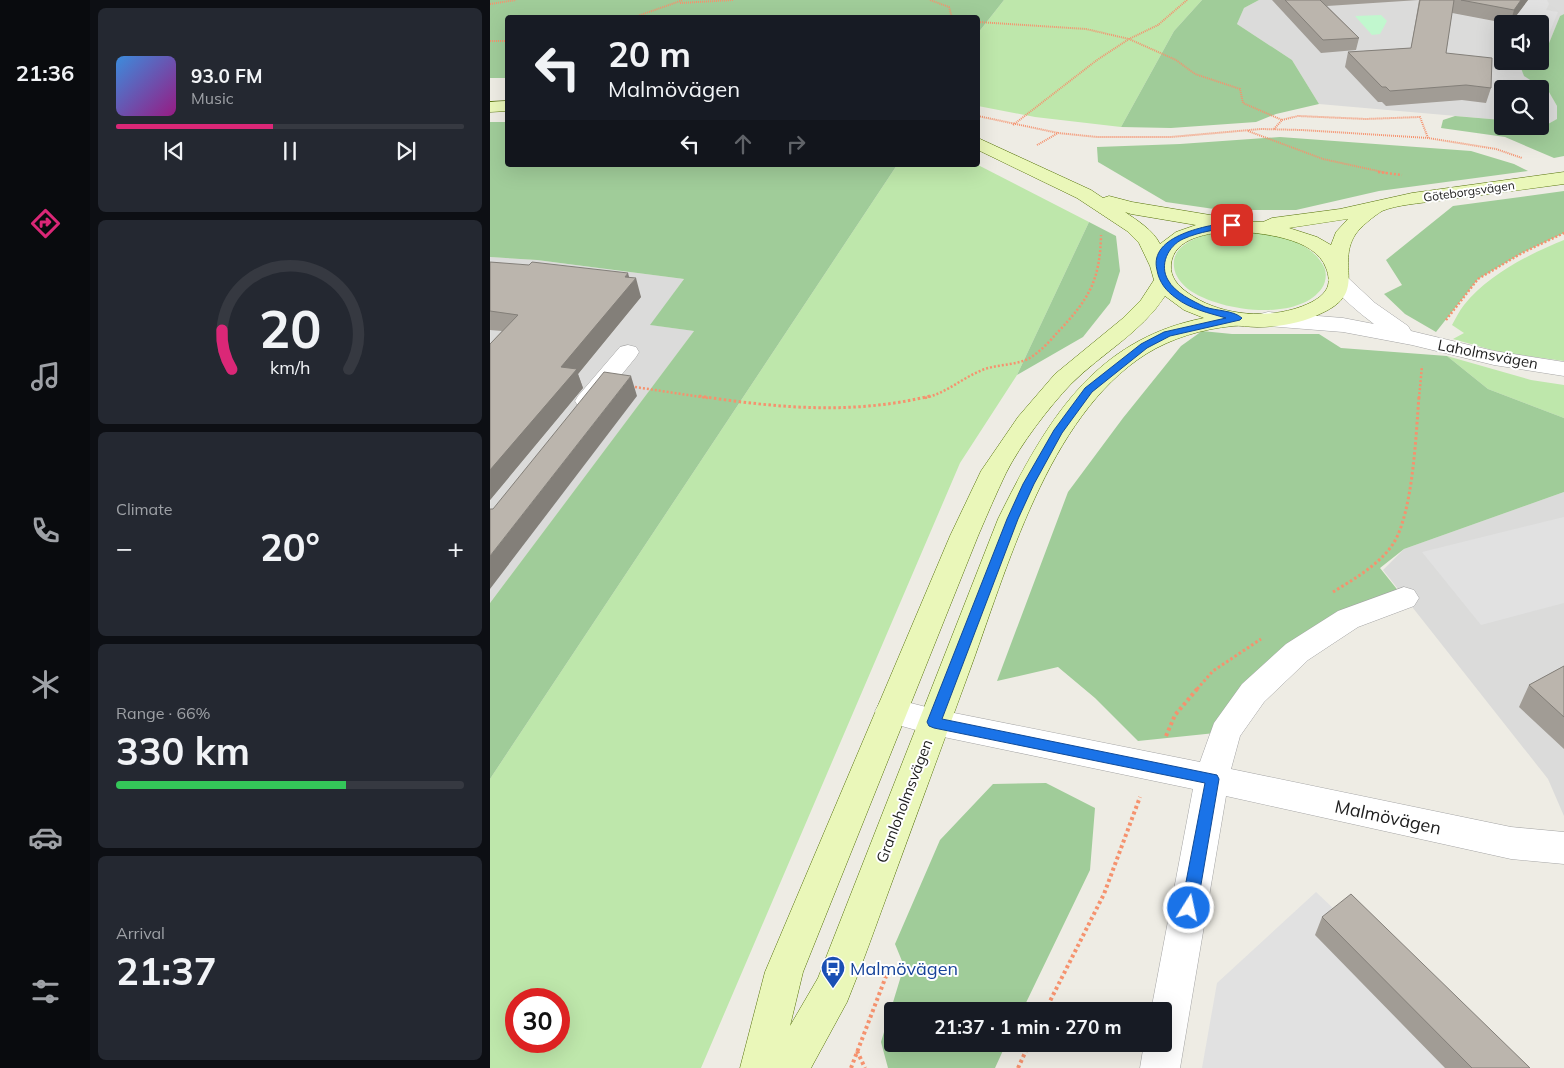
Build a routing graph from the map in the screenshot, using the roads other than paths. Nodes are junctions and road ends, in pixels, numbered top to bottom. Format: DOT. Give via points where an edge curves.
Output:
graph roads {
  1 [pos="505,106"];
  2 [pos="490,107"];
  3 [pos="980,144"];
  4 [pos="1564,178"];
  5 [pos="1084,194"];
  6 [pos="1375,209"];
  7 [pos="1232,225"];
  8 [pos="1256,226"];
  9 [pos="1161,272"];
  10 [pos="1338,274"];
  11 [pos="1237,318"];
  12 [pos="1268,319"];
  13 [pos="1412,338"];
  14 [pos="628,352"];
  15 [pos="1564,368"];
  16 [pos="573,419"];
  17 [pos="1404,598"];
  18 [pos="891,711"];
  19 [pos="934,722"];
  20 [pos="1212,779"];
  21 [pos="1564,848"];
  22 [pos="760,1068"];
  23 [pos="789,1068"];
  24 [pos="1160,1068"];
  1 -- 2 [label="street"];
  3 -- 5 [label="street"];
  4 -- 6 [label="street, Göteborgsvägen" via="1412,199"];
  5 -- 7 [label="street" via="1131,208"];
  5 -- 9 [label="street" via="1148,240"];
  6 -- 8 [label="street, Göteborgsvägen"];
  6 -- 10 [label="street, Göteborgsvägen" via="1350,226 1340,244"];
  7 -- 8 [label="street"];
  7 -- 9 [label="street" via="1209,227 1178,238 1165,249"];
  8 -- 10 [label="street" via="1308,240 1324,251"];
  9 -- 11 [label="street" via="1179,296 1190,303"];
  9 -- 18 [label="street" via="1149,304 1130,324 1063,379 1027,422 994,471"];
  10 -- 12 [label="street" via="1337,290 1316,308 1296,316"];
  10 -- 13 [label="street, Laholmsvägen" via="1358,301"];
  11 -- 12 [label="street"];
  11 -- 19 [label="street, Granloholmsvägen" via="1167,334 1144,346 1088,390 1057,432 1028,484"];
  12 -- 13 [label="street, Laholmsvägen" via="1343,325"];
  13 -- 15 [label="street, Laholmsvägen" via="1494,358"];
  14 -- 16 [label="street"];
  17 -- 20 [label="street" via="1348,619 1297,652 1253,693 1225,732"];
  18 -- 19 [label="street, Malmövägen"];
  18 -- 22 [label="street" via="784,972"];
  19 -- 20 [label="street, Malmövägen"];
  19 -- 23 [label="street, Granloholmsvägen" via="833,989"];
  20 -- 21 [label="street, Malmövägen" via="1511,843"];
  20 -- 24 [label="street"];
}
